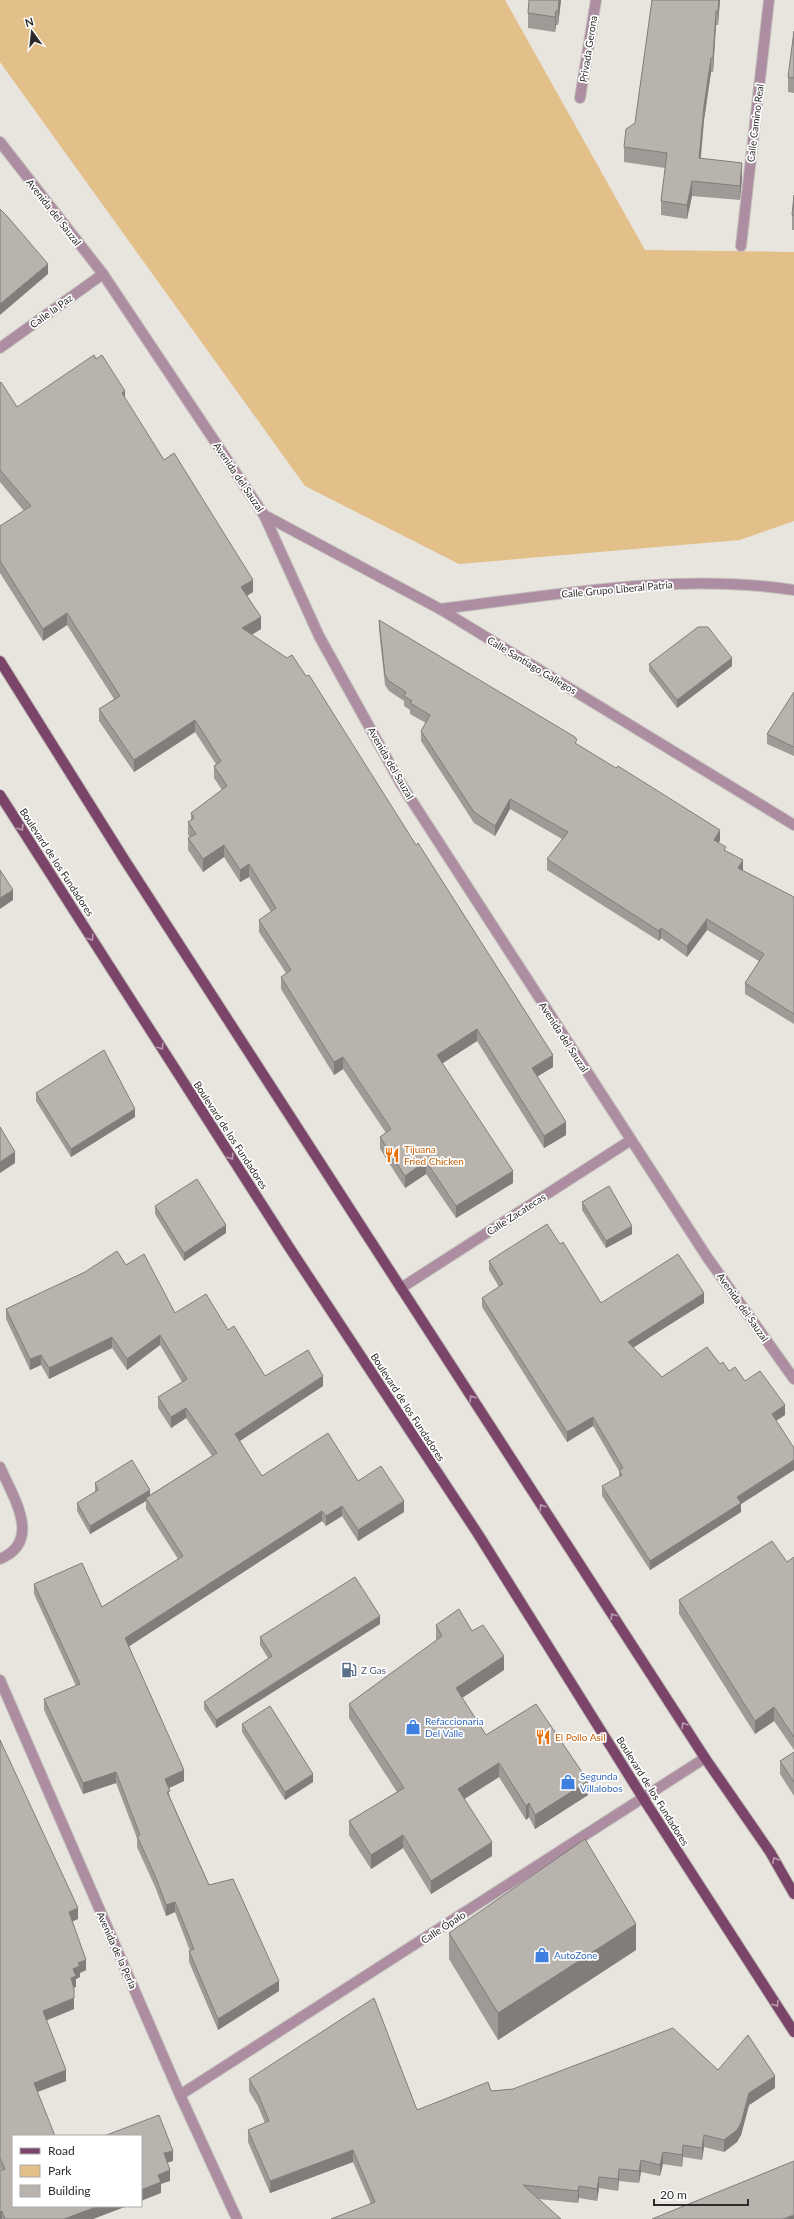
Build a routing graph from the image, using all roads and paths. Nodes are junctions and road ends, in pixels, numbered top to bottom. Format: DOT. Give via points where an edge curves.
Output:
graph roads {
  1 [pos="596,0"];
  2 [pos="769,0"];
  3 [pos="580,98"];
  4 [pos="0,142"];
  5 [pos="741,246"];
  6 [pos="103,274"];
  7 [pos="0,348"];
  8 [pos="264,515"];
  9 [pos="794,590"];
  10 [pos="440,609"];
  11 [pos="0,661"];
  12 [pos="0,795"];
  13 [pos="794,825"];
  14 [pos="631,1140"];
  15 [pos="401,1288"];
  16 [pos="794,1379"];
  17 [pos="0,1467"];
  18 [pos="0,1559"];
  19 [pos="0,1680"];
  20 [pos="705,1758"];
  21 [pos="643,1798"];
  22 [pos="794,1894"];
  23 [pos="794,2032"];
  24 [pos="180,2095"];
  25 [pos="237,2219"];
  1 -- 3 [label="street, Privada Gerona"];
  2 -- 5 [label="street, Calle Camino Real"];
  4 -- 6 [label="street, Avenida del Sauzal"];
  6 -- 7 [label="street, Calle la Paz"];
  6 -- 8 [label="street, Avenida del Sauzal"];
  8 -- 10 [label="street, Calle Santiago Gallegos"];
  8 -- 14 [label="street, Avenida del Sauzal" via="319,636 401,784"];
  9 -- 10 [label="street, Calle Grupo Liberal Patria" via="700,582 618,587"];
  10 -- 13 [label="street, Calle Santiago Gallegos"];
  11 -- 15 [label="main road" via="124,859"];
  12 -- 21 [label="main road, Boulevard de los Fundadores, one-way" via="289,1247 478,1534"];
  14 -- 15 [label="street, Calle Zacatecas"];
  14 -- 16 [label="street, Avenida del Sauzal" via="707,1256"];
  20 -- 15 [label="main road, one-way"];
  17 -- 18 [label="street" via="24,1520 21,1541 9,1556"];
  19 -- 24 [label="street, Avenida de la Perla"];
  20 -- 21 [label="street, Calle Ópalo"];
  22 -- 20 [label="main road, one-way" via="770,1852"];
  21 -- 23 [label="main road, Boulevard de los Fundadores, one-way"];
  21 -- 24 [label="street, Calle Ópalo"];
  24 -- 25 [label="street, Avenida de la Perla"];
}
